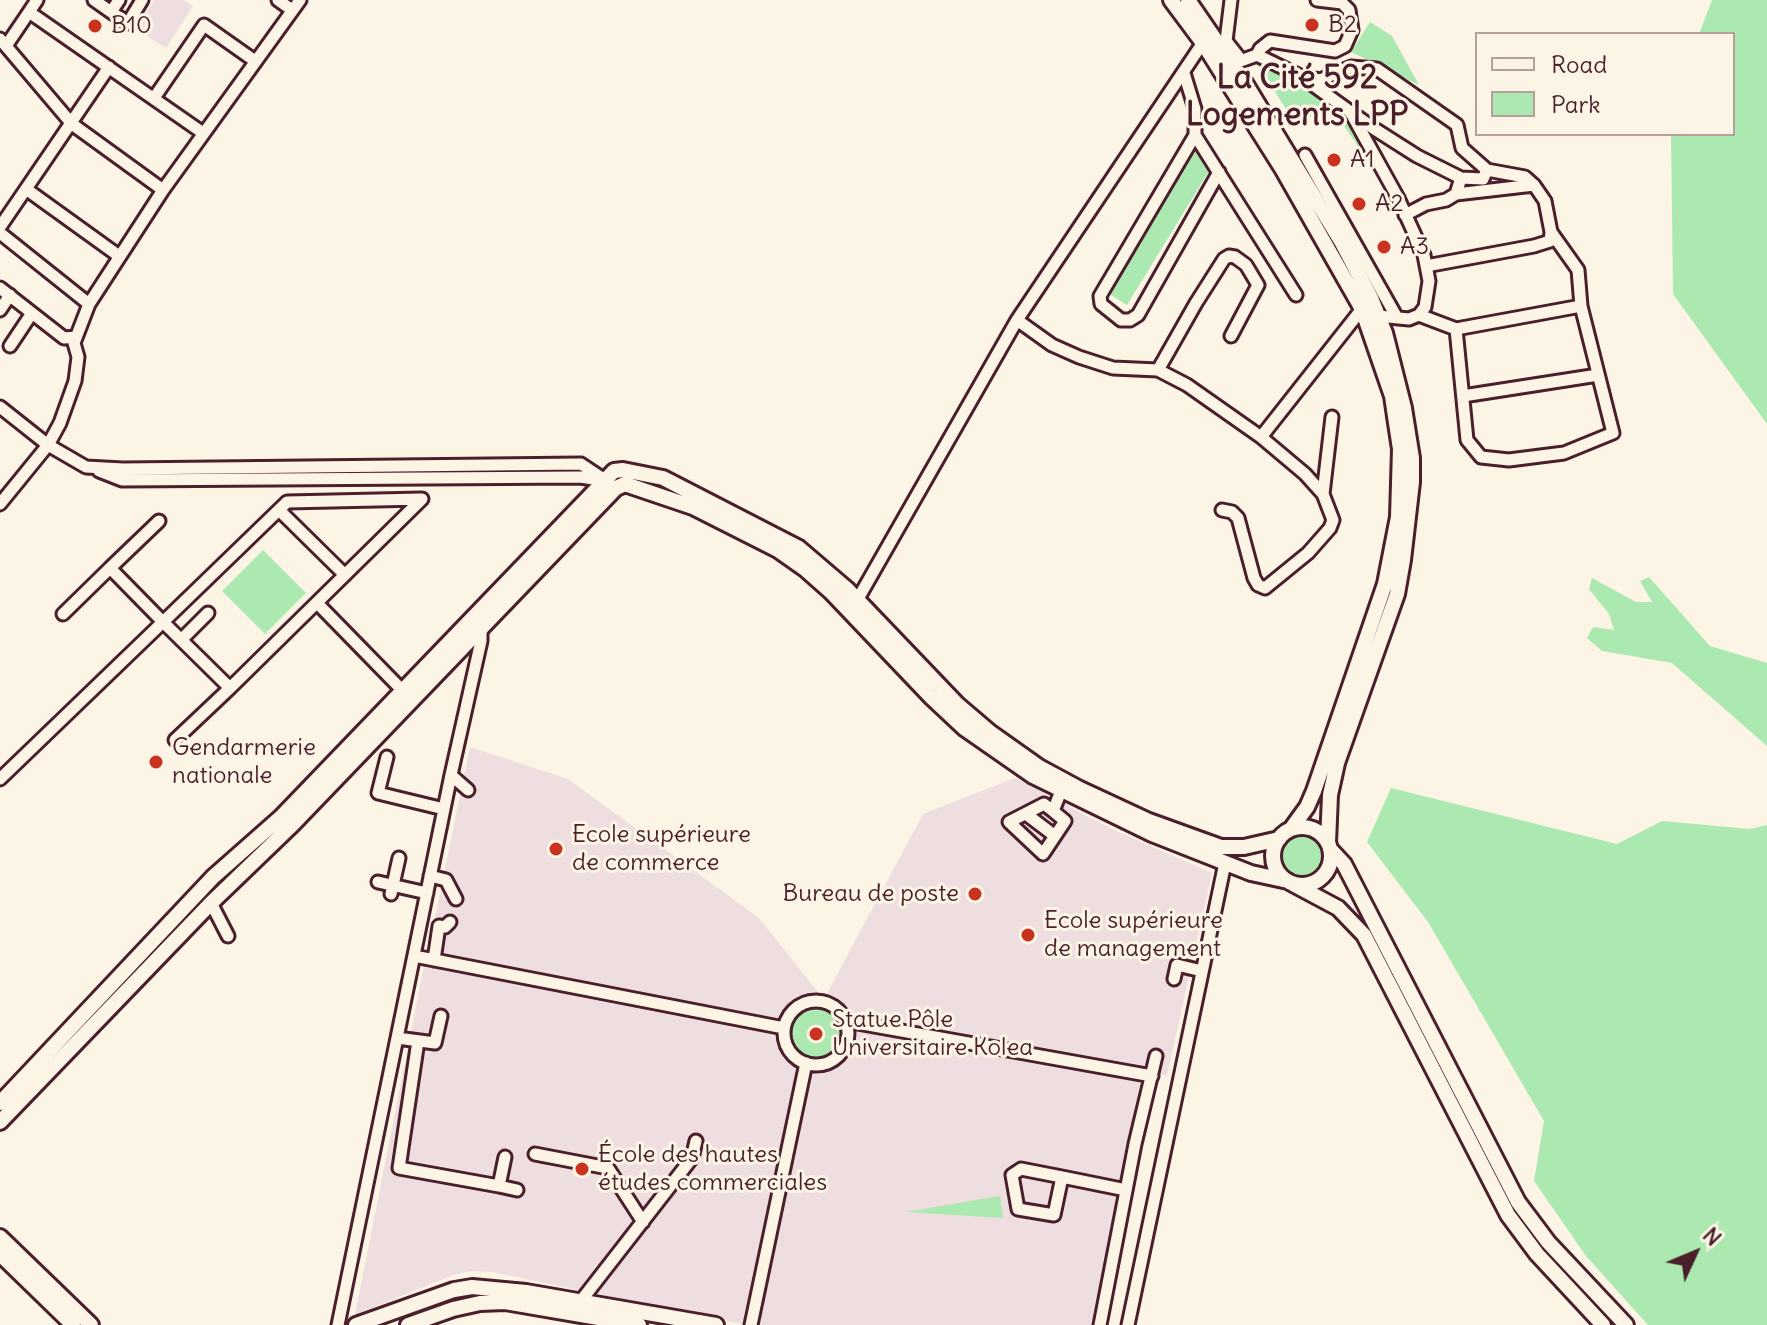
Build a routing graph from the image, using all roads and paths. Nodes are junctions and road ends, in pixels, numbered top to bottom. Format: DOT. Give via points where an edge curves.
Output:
graph roads {
  1 [pos="37,0"];
  2 [pos="94,0"];
  3 [pos="119,0"];
  4 [pos="142,0"];
  5 [pos="278,0"];
  6 [pos="1171,0"];
  7 [pos="1188,0"];
  8 [pos="1231,0"];
  9 [pos="1317,0"];
  10 [pos="296,5"];
  11 [pos="29,12"];
  12 [pos="111,12"];
  13 [pos="1207,38"];
  14 [pos="3,43"];
  15 [pos="1257,55"];
  16 [pos="255,61"];
  17 [pos="1237,62"];
  18 [pos="109,67"];
  19 [pos="1184,73"];
  20 [pos="1302,77"];
  21 [pos="154,98"];
  22 [pos="1349,109"];
  23 [pos="72,124"];
  24 [pos="203,133"];
  25 [pos="1195,135"];
  26 [pos="1305,155"];
  27 [pos="1487,170"];
  28 [pos="1219,172"];
  29 [pos="1461,178"];
  30 [pos="1534,185"];
  31 [pos="26,189"];
  32 [pos="163,190"];
  33 [pos="1456,194"];
  34 [pos="1405,215"];
  35 [pos="0,230"];
  36 [pos="1551,232"];
  37 [pos="119,256"];
  38 [pos="1426,266"];
  39 [pos="5,291"];
  40 [pos="1296,295"];
  41 [pos="1366,303"];
  42 [pos="89,304"];
  43 [pos="1581,306"];
  44 [pos="0,310"];
  45 [pos="32,313"];
  46 [pos="1419,315"];
  47 [pos="1378,316"];
  48 [pos="1396,316"];
  49 [pos="1017,320"];
  50 [pos="1456,329"];
  51 [pos="1231,336"];
  52 [pos="76,337"];
  53 [pos="10,346"];
  54 [pos="1158,370"];
  55 [pos="1598,375"];
  56 [pos="1463,396"];
  57 [pos="0,407"];
  58 [pos="1332,417"];
  59 [pos="1261,437"];
  60 [pos="48,445"];
  61 [pos="610,484"];
  62 [pos="1323,494"];
  63 [pos="0,504"];
  64 [pos="279,510"];
  65 [pos="1222,510"];
  66 [pos="159,521"];
  67 [pos="110,568"];
  68 [pos="345,575"];
  69 [pos="317,603"];
  70 [pos="854,606"];
  71 [pos="208,613"];
  72 [pos="479,613"];
  73 [pos="63,614"];
  74 [pos="163,622"];
  75 [pos="481,629"];
  76 [pos="181,640"];
  77 [pos="230,688"];
  78 [pos="403,691"];
  79 [pos="175,740"];
  80 [pos="387,757"];
  81 [pos="451,775"];
  82 [pos="0,779"];
  83 [pos="468,790"];
  84 [pos="1061,791"];
  85 [pos="444,809"];
  86 [pos="1053,811"];
  87 [pos="1026,814"];
  88 [pos="1291,829"];
  89 [pos="1055,836"];
  90 [pos="1279,839"];
  91 [pos="1329,846"];
  92 [pos="399,858"];
  93 [pos="1225,863"];
  94 [pos="430,876"];
  95 [pos="378,882"];
  96 [pos="1290,882"];
  97 [pos="392,890"];
  98 [pos="427,893"];
  99 [pos="456,899"];
  100 [pos="211,903"];
  101 [pos="450,922"];
  102 [pos="228,936"];
  103 [pos="414,956"];
  104 [pos="434,960"];
  105 [pos="1202,971"];
  106 [pos="1174,979"];
  107 [pos="441,1016"];
  108 [pos="846,1021"];
  109 [pos="784,1028"];
  110 [pos="397,1038"];
  111 [pos="418,1041"];
  112 [pos="1156,1056"];
  113 [pos="806,1063"];
  114 [pos="1152,1076"];
  115 [pos="0,1103"];
  116 [pos="0,1122"];
  117 [pos="696,1141"];
  118 [pos="535,1154"];
  119 [pos="505,1157"];
  120 [pos="1062,1177"];
  121 [pos="499,1186"];
  122 [pos="517,1190"];
  123 [pos="1126,1190"];
  124 [pos="643,1222"];
  125 [pos="0,1237"];
  126 [pos="0,1254"];
  127 [pos="580,1302"];
  128 [pos="73,1325"];
  129 [pos="91,1325"];
  130 [pos="338,1325"];
  131 [pos="356,1325"];
  132 [pos="408,1325"];
  133 [pos="639,1325"];
  134 [pos="716,1325"];
  135 [pos="751,1325"];
  136 [pos="1100,1325"];
  137 [pos="1128,1325"];
  138 [pos="1603,1325"];
  139 [pos="1626,1325"];
  1 -- 11 [label="street"];
  2 -- 12 [label="street"];
  3 -- 12 [label="street"];
  4 -- 12 [label="street" via="128,23"];
  5 -- 10 [label="street"];
  6 -- 13 [label="main road"];
  7 -- 13 [label="main road"];
  8 -- 17 [label="street" via="1226,41"];
  9 -- 15 [label="street" via="1342,3 1349,10 1352,30 1345,46 1335,51 1270,41"];
  10 -- 16 [label="street"];
  11 -- 14 [label="street"];
  11 -- 18 [label="street"];
  13 -- 17 [label="main road"];
  13 -- 19 [label="street"];
  13 -- 41 [label="main road"];
  14 -- 23 [label="street"];
  15 -- 17 [label="street"];
  15 -- 20 [label="street"];
  16 -- 21 [label="street" via="204,25"];
  16 -- 24 [label="street"];
  17 -- 41 [label="main road" via="1310,189"];
  18 -- 21 [label="street"];
  18 -- 23 [label="street"];
  19 -- 25 [label="street" via="1195,109"];
  19 -- 49 [label="street"];
  20 -- 22 [label="street"];
  20 -- 27 [label="street" via="1320,80 1351,67 1377,69 1457,125 1462,148"];
  21 -- 24 [label="street"];
  22 -- 29 [label="street" via="1417,156"];
  22 -- 34 [label="street"];
  23 -- 31 [label="street"];
  23 -- 32 [label="street"];
  24 -- 32 [label="street"];
  25 -- 28 [label="street"];
  25 -- 28 [label="street" via="1100,296 1101,304 1121,320 1138,315"];
  26 -- 48 [label="street"];
  27 -- 29 [label="street" via="1483,179"];
  27 -- 30 [label="street" via="1525,177"];
  28 -- 40 [label="street"];
  29 -- 33 [label="street"];
  30 -- 33 [label="street"];
  30 -- 36 [label="street" via="1545,201"];
  31 -- 35 [label="street"];
  31 -- 37 [label="street"];
  32 -- 37 [label="street"];
  33 -- 34 [label="street"];
  34 -- 38 [label="street"];
  35 -- 42 [label="street"];
  36 -- 38 [label="street" via="1550,241 1534,246"];
  36 -- 43 [label="street" via="1578,270"];
  37 -- 42 [label="street"];
  38 -- 46 [label="street" via="1429,281"];
  39 -- 44 [label="street"];
  39 -- 45 [label="street"];
  41 -- 47 [label="main road"];
  41 -- 59 [label="street"];
  41 -- 88 [label="main road" via="1396,423 1396,531 1356,675 1311,799"];
  42 -- 52 [label="street"];
  43 -- 50 [label="street"];
  43 -- 55 [label="street"];
  45 -- 52 [label="street" via="64,338"];
  45 -- 53 [label="street"];
  46 -- 48 [label="street"];
  46 -- 50 [label="street"];
  47 -- 48 [label="street"];
  47 -- 91 [label="main road" via="1404,408 1412,458 1410,507 1397,594 1337,763"];
  49 -- 54 [label="street" via="1079,357 1113,368"];
  49 -- 70 [label="street"];
  50 -- 56 [label="street"];
  51 -- 54 [label="street" via="1258,285 1246,265 1229,256"];
  52 -- 60 [label="street" via="75,381"];
  54 -- 59 [label="street"];
  55 -- 56 [label="street"];
  55 -- 56 [label="street" via="1613,433 1564,453 1509,460 1481,457 1467,440"];
  57 -- 60 [label="street"];
  58 -- 62 [label="street"];
  59 -- 62 [label="street"];
  60 -- 61 [label="street" via="86,467 122,474 581,464"];
  60 -- 63 [label="street"];
  61 -- 70 [label="main road" via="633,486 693,507 778,550"];
  61 -- 72 [label="main road"];
  61 -- 75 [label="main road"];
  62 -- 65 [label="street" via="1333,520 1330,528 1265,588 1254,578 1238,518"];
  64 -- 68 [label="street"];
  64 -- 68 [label="street" via="287,502 422,499"];
  64 -- 74 [label="street"];
  66 -- 67 [label="street"];
  67 -- 73 [label="street"];
  67 -- 74 [label="street"];
  68 -- 69 [label="street"];
  69 -- 77 [label="street"];
  69 -- 78 [label="street" via="373,667"];
  70 -- 84 [label="main road" via="964,728"];
  70 -- 90 [label="main road" via="957,704 1039,767 1149,821 1221,847"];
  71 -- 76 [label="street"];
  72 -- 75 [label="street"];
  72 -- 78 [label="main road"];
  74 -- 76 [label="street"];
  74 -- 82 [label="street"];
  75 -- 81 [label="street"];
  75 -- 100 [label="main road"];
  76 -- 77 [label="street"];
  77 -- 79 [label="street"];
  78 -- 115 [label="main road" via="281,817 213,877"];
  80 -- 85 [label="street" via="378,793"];
  81 -- 83 [label="street"];
  81 -- 85 [label="street"];
  84 -- 86 [label="street"];
  84 -- 93 [label="main road"];
  85 -- 94 [label="street"];
  86 -- 87 [label="street" via="1044,804"];
  86 -- 89 [label="street" via="1065,821"];
  87 -- 89 [label="street"];
  87 -- 89 [label="street" via="1009,822 1043,854"];
  88 -- 90 [label="main road"];
  88 -- 91 [label="main road" via="1312,829"];
  90 -- 96 [label="main road" via="1273,857 1280,875"];
  91 -- 96 [label="main road" via="1328,869 1322,877 1313,883"];
  91 -- 139 [label="main road" via="1344,864 1518,1202 1564,1261"];
  92 -- 97 [label="street"];
  93 -- 96 [label="main road"];
  93 -- 105 [label="street"];
  94 -- 98 [label="street"];
  94 -- 99 [label="street" via="446,880"];
  95 -- 97 [label="street"];
  96 -- 138 [label="main road" via="1338,908 1364,935 1508,1215"];
  97 -- 98 [label="street"];
  98 -- 103 [label="street"];
  100 -- 102 [label="street"];
  100 -- 116 [label="main road"];
  101 -- 104 [label="street" via="439,926"];
  103 -- 104 [label="street"];
  103 -- 110 [label="street"];
  104 -- 109 [label="street"];
  105 -- 106 [label="street" via="1177,965"];
  105 -- 137 [label="street"];
  107 -- 111 [label="street" via="435,1043"];
  108 -- 109 [label="street" via="834,1006 817,1001 799,1005"];
  108 -- 113 [label="street" via="848,1039 839,1055 824,1064"];
  108 -- 114 [label="street"];
  109 -- 113 [label="street" via="791,1053"];
  110 -- 111 [label="street"];
  110 -- 130 [label="street"];
  111 -- 121 [label="street" via="399,1168"];
  112 -- 114 [label="street"];
  113 -- 135 [label="street"];
  114 -- 123 [label="street"];
  117 -- 124 [label="street" via="692,1158"];
  118 -- 124 [label="street" via="608,1168"];
  119 -- 121 [label="street"];
  120 -- 120 [label="street" via="1054,1215 1018,1209 1012,1175 1021,1169"];
  120 -- 123 [label="street"];
  121 -- 122 [label="street"];
  123 -- 136 [label="street"];
  124 -- 127 [label="street"];
  125 -- 129 [label="main road"];
  126 -- 128 [label="main road"];
  127 -- 131 [label="main road" via="472,1287"];
  127 -- 134 [label="main road"];
  132 -- 133 [label="main road" via="453,1309 505,1302"];
}
